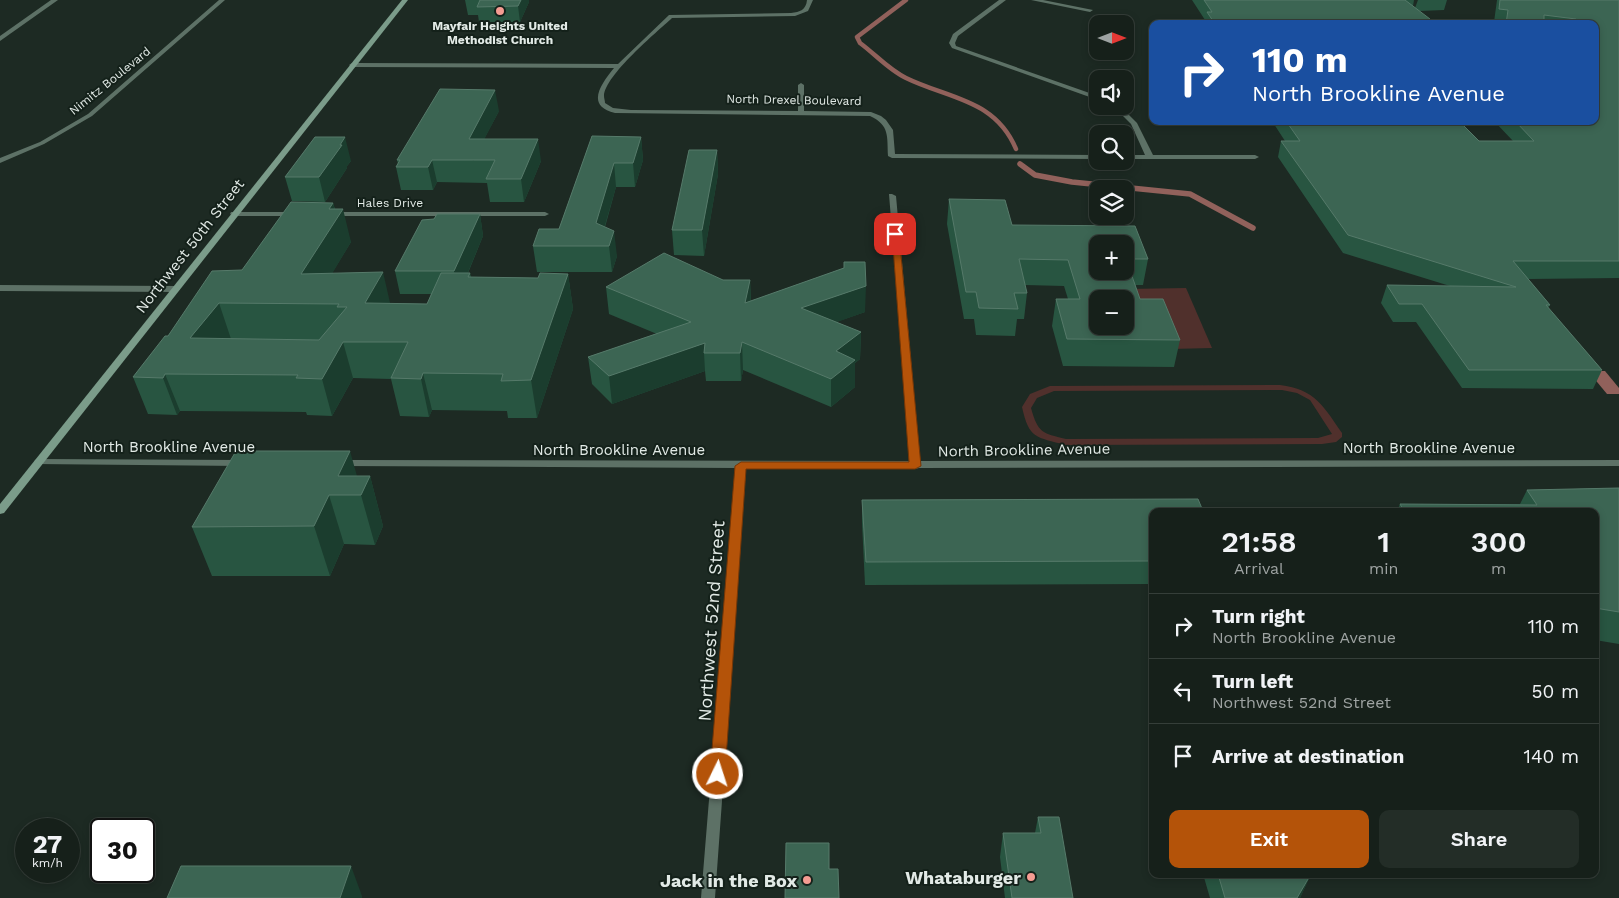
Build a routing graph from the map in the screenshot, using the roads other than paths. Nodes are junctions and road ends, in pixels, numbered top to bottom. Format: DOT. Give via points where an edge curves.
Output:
graph roads {
  1 [pos="55,0"];
  2 [pos="222,0"];
  3 [pos="405,0"];
  4 [pos="810,0"];
  5 [pos="1003,0"];
  6 [pos="1034,0"];
  7 [pos="1090,10"];
  8 [pos="0,39"];
  9 [pos="352,65"];
  10 [pos="618,66"];
  11 [pos="801,85"];
  12 [pos="1089,95"];
  13 [pos="800,112"];
  14 [pos="1126,115"];
  15 [pos="1089,157"];
  16 [pos="1134,157"];
  17 [pos="1150,157"];
  18 [pos="1255,157"];
  19 [pos="0,161"];
  20 [pos="892,196"];
  21 [pos="234,214"];
  22 [pos="302,214"];
  23 [pos="322,214"];
  24 [pos="545,214"];
  25 [pos="0,288"];
  26 [pos="176,289"];
  27 [pos="39,462"];
  28 [pos="257,463"];
  29 [pos="325,463"];
  30 [pos="1619,463"];
  31 [pos="741,466"];
  32 [pos="915,466"];
  33 [pos="0,511"];
  34 [pos="708,898"];
  1 -- 8 [label="street"];
  2 -- 19 [label="street, Nimitz Boulevard" via="90,116 60,134"];
  3 -- 9 [label="main road, Northwest 50th Street"];
  4 -- 10 [label="street" via="805,12 791,15 671,16"];
  5 -- 12 [label="street" via="955,35 952,39 954,47"];
  6 -- 7 [label="street"];
  9 -- 10 [label="street"];
  9 -- 21 [label="main road, Northwest 50th Street"];
  10 -- 13 [label="street, North Drexel Boulevard" via="600,100 608,108 631,112"];
  11 -- 13 [label="street"];
  13 -- 15 [label="street, North Drexel Boulevard" via="861,112 880,117 889,125 892,156"];
  14 -- 17 [label="street" via="1134,123"];
  16 -- 17 [label="street"];
  17 -- 18 [label="street"];
  20 -- 32 [label="street"];
  21 -- 22 [label="street"];
  21 -- 26 [label="main road, Northwest 50th Street"];
  23 -- 24 [label="street, Hales Drive"];
  25 -- 26 [label="street"];
  26 -- 27 [label="main road, Northwest 50th Street"];
  27 -- 28 [label="street, North Brookline Avenue"];
  27 -- 33 [label="main road, Northwest 50th Street"];
  29 -- 31 [label="street, North Brookline Avenue"];
  30 -- 32 [label="street, North Brookline Avenue"];
  31 -- 32 [label="street, North Brookline Avenue"];
  31 -- 34 [label="street, Northwest 52nd Street"];
}
